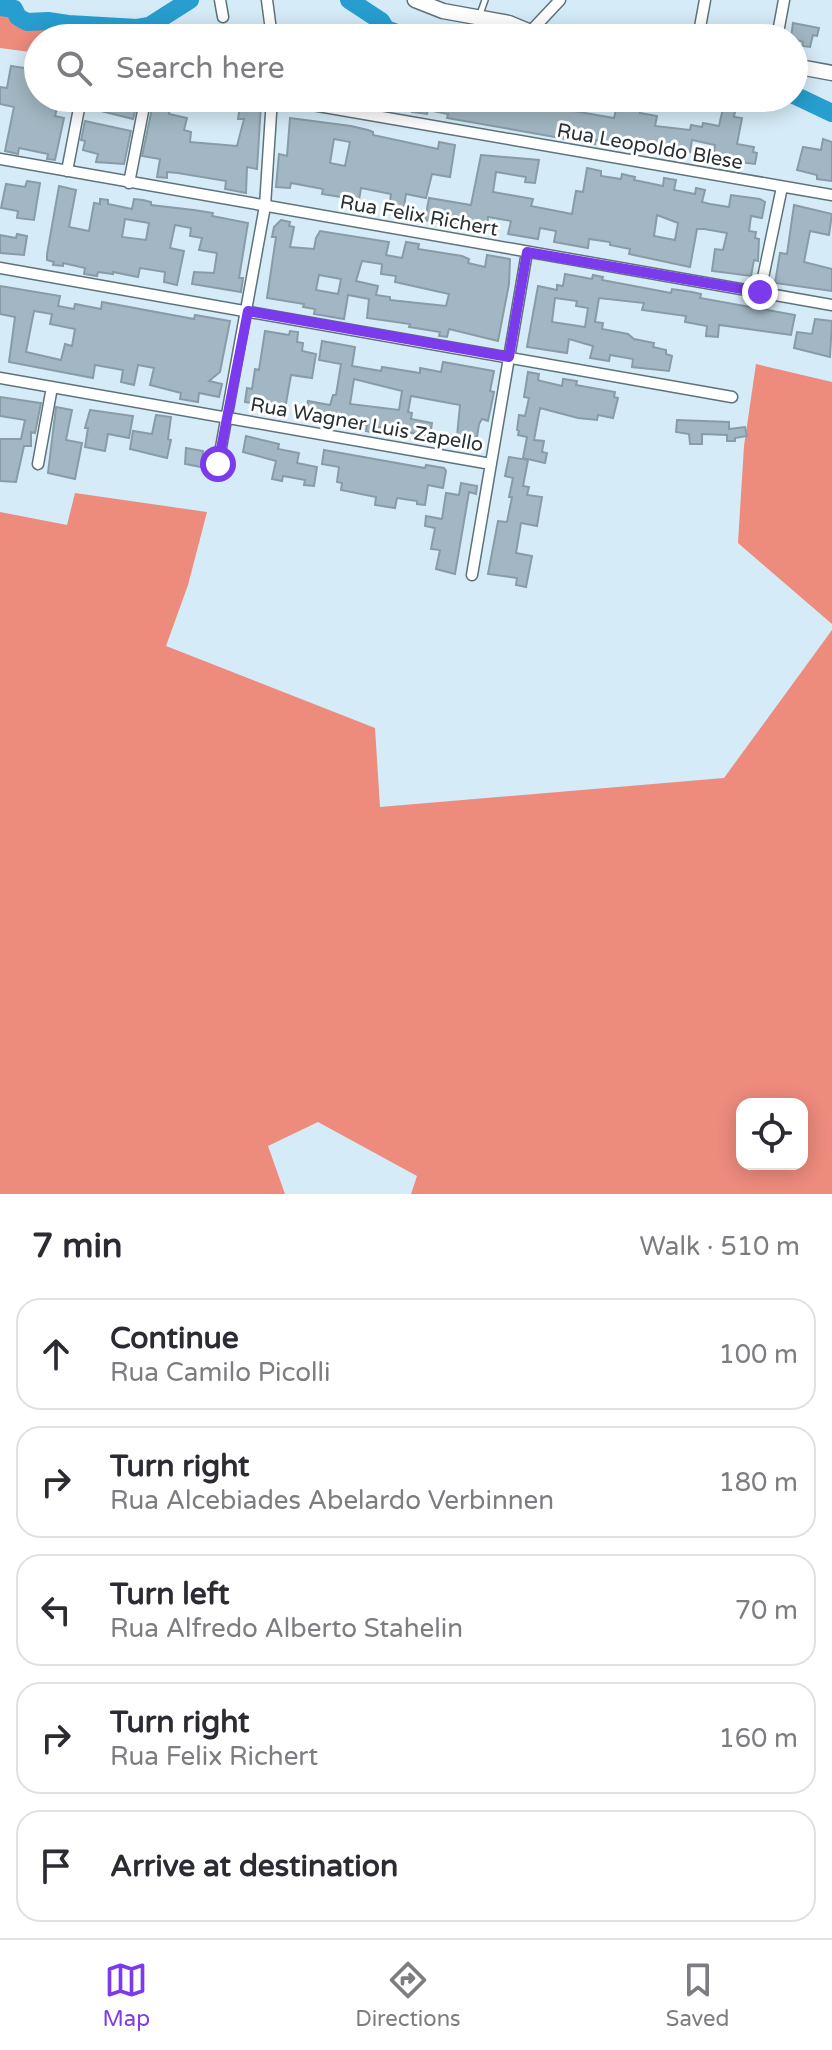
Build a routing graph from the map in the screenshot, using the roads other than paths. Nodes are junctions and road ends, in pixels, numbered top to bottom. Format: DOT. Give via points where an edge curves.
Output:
graph roads {
  1 [pos="220,0"];
  2 [pos="267,0"];
  3 [pos="485,0"];
  4 [pos="560,0"];
  5 [pos="705,0"];
  6 [pos="784,0"];
  7 [pos="419,1"];
  8 [pos="223,17"];
  9 [pos="479,17"];
  10 [pos="270,24"];
  11 [pos="510,24"];
  12 [pos="538,24"];
  13 [pos="701,24"];
  14 [pos="780,24"];
  15 [pos="808,69"];
  16 [pos="832,73"];
  17 [pos="76,112"];
  18 [pos="143,112"];
  19 [pos="271,112"];
  20 [pos="352,112"];
  21 [pos="0,159"];
  22 [pos="64,170"];
  23 [pos="129,183"];
  24 [pos="782,187"];
  25 [pos="832,195"];
  26 [pos="265,206"];
  27 [pos="527,252"];
  28 [pos="0,268"];
  29 [pos="760,292"];
  30 [pos="832,305"];
  31 [pos="248,311"];
  32 [pos="509,357"];
  33 [pos="0,378"];
  34 [pos="52,387"];
  35 [pos="732,397"];
  36 [pos="227,418"];
  37 [pos="38,464"];
  38 [pos="218,464"];
  39 [pos="491,464"];
  40 [pos="472,575"];
  1 -- 8 [label="street"];
  2 -- 10 [label="street"];
  3 -- 9 [label="lane"];
  4 -- 12 [label="street"];
  5 -- 13 [label="street"];
  6 -- 14 [label="street"];
  7 -- 9 [label="street"];
  9 -- 11 [label="street"];
  15 -- 16 [label="street"];
  17 -- 22 [label="street"];
  18 -- 23 [label="street"];
  19 -- 26 [label="street"];
  20 -- 24 [label="street, Rua Leopoldo Blese"];
  21 -- 22 [label="street, Rua Felix Richert"];
  22 -- 23 [label="street, Rua Felix Richert"];
  23 -- 26 [label="street, Rua Felix Richert"];
  24 -- 25 [label="street, Rua Leopoldo Blese"];
  24 -- 29 [label="street"];
  26 -- 27 [label="street, Rua Felix Richert"];
  26 -- 31 [label="street"];
  27 -- 29 [label="street, Rua Felix Richert"];
  27 -- 32 [label="street"];
  28 -- 31 [label="street"];
  29 -- 30 [label="street, Rua Felix Richert"];
  31 -- 32 [label="street"];
  31 -- 36 [label="street"];
  32 -- 35 [label="street"];
  32 -- 39 [label="street"];
  33 -- 34 [label="street, Rua Wagner Luis Zapello"];
  34 -- 36 [label="street, Rua Wagner Luis Zapello"];
  34 -- 37 [label="street"];
  36 -- 38 [label="street"];
  36 -- 39 [label="street, Rua Wagner Luis Zapello"];
  39 -- 40 [label="street"];
}
